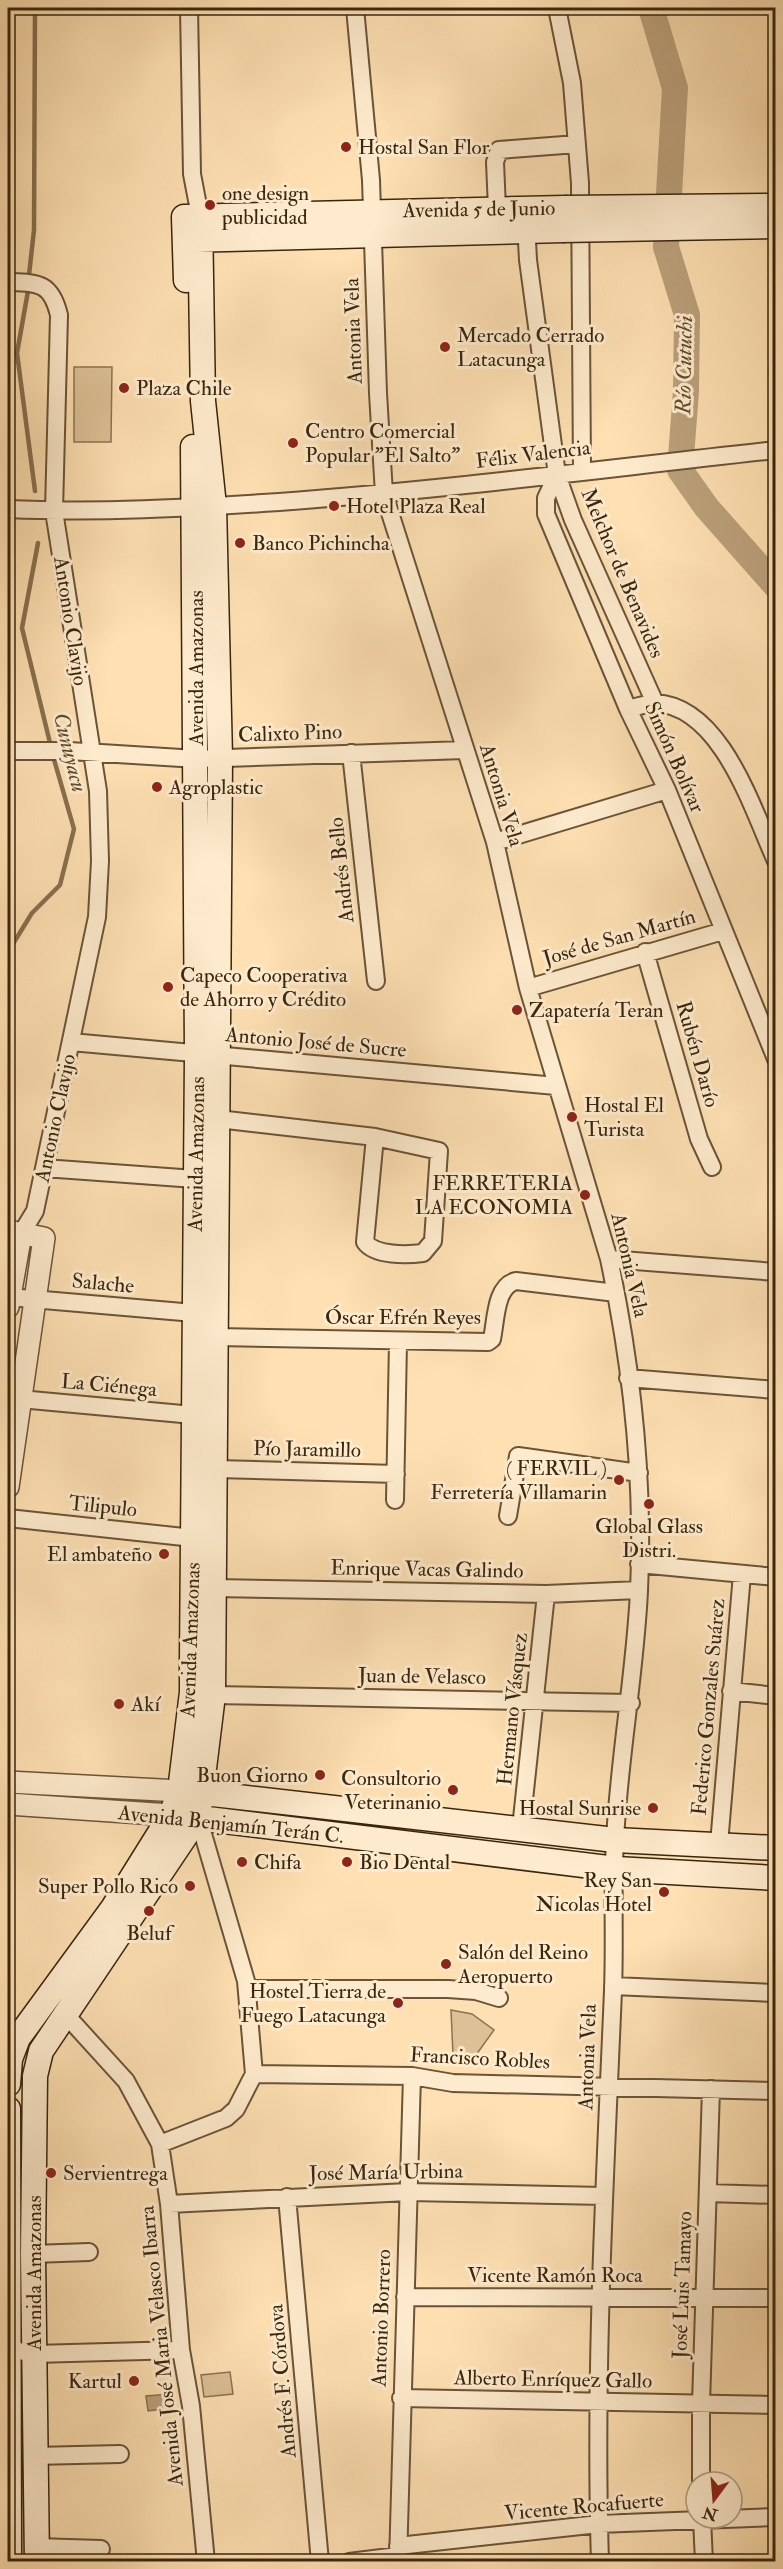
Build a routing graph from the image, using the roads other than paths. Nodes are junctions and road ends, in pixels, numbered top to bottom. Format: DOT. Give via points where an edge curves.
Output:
graph roads {
  1 [pos="189,8"];
  2 [pos="355,8"];
  3 [pos="557,8"];
  4 [pos="577,144"];
  5 [pos="775,206"];
  6 [pos="497,209"];
  7 [pos="372,211"];
  8 [pos="563,219"];
  9 [pos="526,220"];
  10 [pos="776,226"];
  11 [pos="192,228"];
  12 [pos="373,235"];
  13 [pos="8,282"];
  14 [pos="776,450"];
  15 [pos="582,471"];
  16 [pos="549,476"];
  17 [pos="384,494"];
  18 [pos="204,507"];
  19 [pos="8,509"];
  20 [pos="54,511"];
  21 [pos="655,703"];
  22 [pos="628,709"];
  23 [pos="465,750"];
  24 [pos="8,751"];
  25 [pos="91,753"];
  26 [pos="351,753"];
  27 [pos="208,758"];
  28 [pos="667,790"];
  29 [pos="495,842"];
  30 [pos="776,861"];
  31 [pos="723,931"];
  32 [pos="645,952"];
  33 [pos="376,981"];
  34 [pos="528,988"];
  35 [pos="71,1042"];
  36 [pos="208,1055"];
  37 [pos="776,1059"];
  38 [pos="556,1086"];
  39 [pos="218,1119"];
  40 [pos="375,1137"];
  41 [pos="712,1167"];
  42 [pos="44,1168"];
  43 [pos="195,1179"];
  44 [pos="35,1211"];
  45 [pos="14,1233"];
  46 [pos="44,1238"];
  47 [pos="12,1258"];
  48 [pos="609,1259"];
  49 [pos="40,1263"];
  50 [pos="776,1272"];
  51 [pos="616,1293"];
  52 [pos="34,1300"];
  53 [pos="8,1302"];
  54 [pos="194,1313"];
  55 [pos="217,1337"];
  56 [pos="398,1342"];
  57 [pos="628,1378"];
  58 [pos="776,1390"];
  59 [pos="20,1399"];
  60 [pos="193,1415"];
  61 [pos="216,1469"];
  62 [pos="639,1473"];
  63 [pos="396,1474"];
  64 [pos="8,1487"];
  65 [pos="395,1500"];
  66 [pos="508,1516"];
  67 [pos="8,1518"];
  68 [pos="193,1538"];
  69 [pos="639,1564"];
  70 [pos="742,1574"];
  71 [pos="776,1577"];
  72 [pos="214,1588"];
  73 [pos="639,1590"];
  74 [pos="546,1594"];
  75 [pos="731,1691"];
  76 [pos="213,1695"];
  77 [pos="776,1696"];
  78 [pos="536,1700"];
  79 [pos="631,1703"];
  80 [pos="8,1782"];
  81 [pos="191,1792"];
  82 [pos="8,1804"];
  83 [pos="171,1815"];
  84 [pos="198,1817"];
  85 [pos="521,1828"];
  86 [pos="615,1840"];
  87 [pos="719,1844"];
  88 [pos="776,1848"];
  89 [pos="616,1869"];
  90 [pos="776,1878"];
  91 [pos="613,1986"];
  92 [pos="247,1989"];
  93 [pos="776,1993"];
  94 [pos="499,1998"];
  95 [pos="65,2014"];
  96 [pos="9,2059"];
  97 [pos="255,2074"];
  98 [pos="412,2076"];
  99 [pos="8,2084"];
  100 [pos="608,2086"];
  101 [pos="711,2089"];
  102 [pos="776,2091"];
  103 [pos="8,2109"];
  104 [pos="160,2144"];
  105 [pos="408,2192"];
  106 [pos="708,2193"];
  107 [pos="776,2194"];
  108 [pos="604,2196"];
  109 [pos="287,2197"];
  110 [pos="169,2204"];
  111 [pos="89,2252"];
  112 [pos="33,2254"];
  113 [pos="405,2297"];
  114 [pos="601,2297"];
  115 [pos="704,2297"];
  116 [pos="776,2298"];
  117 [pos="9,2349"];
  118 [pos="181,2350"];
  119 [pos="34,2354"];
  120 [pos="401,2398"];
  121 [pos="598,2402"];
  122 [pos="701,2404"];
  123 [pos="776,2405"];
  124 [pos="120,2454"];
  125 [pos="34,2456"];
  126 [pos="701,2470"];
  127 [pos="776,2517"];
  128 [pos="744,2518"];
  129 [pos="684,2520"];
  130 [pos="599,2524"];
  131 [pos="703,2530"];
  132 [pos="101,2548"];
  133 [pos="36,2554"];
  134 [pos="398,2554"];
  135 [pos="9,2562"];
  136 [pos="206,2562"];
  137 [pos="320,2562"];
  138 [pos="349,2562"];
  139 [pos="600,2562"];
  140 [pos="704,2562"];
  1 -- 11 [label="street, Avenida Amazonas"];
  2 -- 7 [label="street, Antonia Vela"];
  3 -- 4 [label="street, Melchor de Benavides" via="572,83"];
  4 -- 6 [label="street" via="499,150 495,162"];
  4 -- 15 [label="street, Melchor de Benavides"];
  5 -- 8 [label="main road, Avenida 5 de Junio, bridge"];
  6 -- 7 [label="main road, Avenida 5 de Junio"];
  6 -- 9 [label="main road, Avenida 5 de Junio"];
  7 -- 11 [label="main road, Avenida 5 de Junio"];
  7 -- 12 [label="street, Antonia Vela"];
  8 -- 9 [label="main road, Avenida 5 de Junio"];
  8 -- 10 [label="main road, Avenida 5 de Junio, bridge"];
  9 -- 12 [label="main road, Avenida 5 de Junio"];
  9 -- 16 [label="street, Melchor de Benavides"];
  11 -- 12 [label="main road, Avenida 5 de Junio"];
  11 -- 18 [label="main road, Avenida Amazonas"];
  12 -- 17 [label="street, Antonia Vela"];
  13 -- 20 [label="street, Antonio Clavijo" via="38,283 49,291 59,315"];
  14 -- 15 [label="street, Félix Valencia"];
  15 -- 16 [label="street, Félix Valencia"];
  16 -- 17 [label="street, Félix Valencia"];
  16 -- 21 [label="street, Melchor de Benavides" via="573,520"];
  16 -- 22 [label="street, Simón Bolívar" via="546,514"];
  17 -- 18 [label="street, Félix Valencia"];
  17 -- 23 [label="street, Antonia Vela"];
  18 -- 20 [label="street, Félix Valencia"];
  18 -- 27 [label="main road, Avenida Amazonas"];
  19 -- 20 [label="street, Félix Valencia"];
  20 -- 25 [label="street, Antonio Clavijo"];
  21 -- 22 [label="street"];
  21 -- 30 [label="street" via="692,716 716,741 734,769"];
  22 -- 28 [label="street, Simón Bolívar"];
  23 -- 26 [label="street, Calixto Pino"];
  23 -- 29 [label="street, Antonia Vela"];
  24 -- 25 [label="street, Calixto Pino"];
  25 -- 27 [label="street, Calixto Pino"];
  25 -- 35 [label="street, Antonio Clavijo" via="101,826 97,917"];
  26 -- 27 [label="street, Calixto Pino"];
  26 -- 33 [label="street, Andrés Bello"];
  27 -- 36 [label="main road, Avenida Amazonas"];
  28 -- 29 [label="street"];
  28 -- 31 [label="street, Simón Bolívar"];
  29 -- 34 [label="street, Antonia Vela"];
  31 -- 32 [label="street, José de San Martín"];
  31 -- 37 [label="street, Simón Bolívar"];
  32 -- 34 [label="street, José de San Martín"];
  32 -- 41 [label="street, Rubén Darío" via="699,1139"];
  34 -- 38 [label="street, Antonia Vela"];
  35 -- 36 [label="street, Antonio José de Sucre"];
  35 -- 42 [label="street, Antonio Clavijo"];
  36 -- 38 [label="street, Antonio José de Sucre"];
  36 -- 39 [label="main road, Avenida Amazonas"];
  36 -- 43 [label="main road, Avenida Amazonas"];
  38 -- 48 [label="street, Antonia Vela"];
  39 -- 40 [label="street"];
  39 -- 55 [label="main road, Avenida Amazonas"];
  40 -- 40 [label="street" via="440,1153 433,1241 423,1253 374,1251 365,1242"];
  42 -- 43 [label="street"];
  42 -- 44 [label="street, Antonio Clavijo"];
  43 -- 54 [label="main road, Avenida Amazonas"];
  44 -- 45 [label="street, Antonio Clavijo"];
  44 -- 46 [label="street, Antonio Clavijo"];
  45 -- 46 [label="street"];
  45 -- 47 [label="street, Antonio Clavijo"];
  46 -- 49 [label="street, Antonio Clavijo"];
  47 -- 49 [label="street"];
  47 -- 53 [label="street, Antonio Clavijo"];
  48 -- 50 [label="street"];
  48 -- 51 [label="street, Antonia Vela"];
  49 -- 52 [label="street, Antonio Clavijo"];
  51 -- 56 [label="street, Óscar Efrén Reyes" via="516,1281 501,1292 490,1341"];
  51 -- 57 [label="street, Antonia Vela"];
  52 -- 53 [label="street, Salache"];
  52 -- 54 [label="street, Salache"];
  52 -- 59 [label="street, Antonio Clavijo"];
  54 -- 60 [label="main road, Avenida Amazonas"];
  55 -- 56 [label="street, Óscar Efrén Reyes"];
  55 -- 61 [label="main road, Avenida Amazonas"];
  56 -- 63 [label="street"];
  57 -- 58 [label="street"];
  57 -- 62 [label="street, Antonia Vela"];
  59 -- 60 [label="street, La Ciénega"];
  59 -- 64 [label="street, Antonio Clavijo"];
  60 -- 68 [label="main road, Avenida Amazonas"];
  61 -- 63 [label="street, Pío Jaramillo"];
  61 -- 72 [label="main road, Avenida Amazonas"];
  62 -- 66 [label="street" via="518,1456"];
  62 -- 69 [label="street, Antonia Vela"];
  63 -- 65 [label="street"];
  67 -- 68 [label="street, Tilipulo"];
  68 -- 81 [label="main road, Avenida Amazonas"];
  69 -- 70 [label="street"];
  69 -- 73 [label="street, Antonia Vela"];
  70 -- 71 [label="street"];
  70 -- 75 [label="street, Federico Gonzales Suárez"];
  72 -- 74 [label="street, Enrique Vacas Galindo"];
  72 -- 76 [label="main road, Avenida Amazonas"];
  73 -- 74 [label="street, Enrique Vacas Galindo"];
  73 -- 79 [label="street, Antonia Vela"];
  74 -- 78 [label="street, Hermano Vásquez"];
  75 -- 77 [label="street"];
  75 -- 87 [label="street, Federico Gonzales Suárez"];
  76 -- 78 [label="street, Juan de Velasco"];
  76 -- 81 [label="main road, Avenida Amazonas"];
  78 -- 79 [label="street, Juan de Velasco"];
  78 -- 85 [label="street, Hermano Vásquez"];
  79 -- 86 [label="street, Antonia Vela"];
  80 -- 81 [label="street, Avenida Benjamín Terán C."];
  81 -- 83 [label="main road, Avenida Amazonas"];
  81 -- 84 [label="main road"];
  81 -- 85 [label="main road, Avenida Benjamín Terán C."];
  82 -- 83 [label="street, Avenida Benjamín Terán C."];
  83 -- 84 [label="main road, Avenida Benjamín Terán C."];
  83 -- 96 [label="main road, Avenida Amazonas" via="113,1908 18,2038"];
  84 -- 89 [label="main road, Avenida Benjamín Terán C."];
  84 -- 92 [label="street"];
  84 -- 95 [label="main road, Avenida Amazonas"];
  85 -- 86 [label="main road, Avenida Benjamín Terán C."];
  86 -- 87 [label="main road, Avenida Benjamín Terán C."];
  86 -- 89 [label="street, Antonia Vela"];
  87 -- 88 [label="main road, Avenida Benjamín Terán C."];
  89 -- 90 [label="main road, Avenida Benjamín Terán C."];
  89 -- 91 [label="street, Antonia Vela"];
  91 -- 93 [label="street"];
  91 -- 100 [label="street, Antonia Vela"];
  92 -- 94 [label="street" via="448,1989"];
  92 -- 97 [label="street"];
  95 -- 104 [label="street, Avenida José Maria Velasco Ibarra" via="126,2081"];
  95 -- 112 [label="main road, Avenida Amazonas" via="41,2051 35,2076"];
  96 -- 99 [label="main road, Avenida Amazonas"];
  97 -- 98 [label="street, Francisco Robles"];
  97 -- 104 [label="street" via="236,2109 226,2118"];
  98 -- 100 [label="street, Francisco Robles" via="453,2083"];
  98 -- 105 [label="street, Antonio Borrero"];
  100 -- 101 [label="street, Francisco Robles"];
  100 -- 108 [label="street, Antonia Vela"];
  101 -- 102 [label="street, Francisco Robles"];
  101 -- 106 [label="street, José Luis Tamayo"];
  103 -- 117 [label="main road, Avenida Amazonas"];
  104 -- 110 [label="street, Avenida José Maria Velasco Ibarra"];
  105 -- 108 [label="street, José María Urbina"];
  105 -- 109 [label="street, José María Urbina"];
  105 -- 113 [label="street, Antonio Borrero"];
  106 -- 107 [label="street"];
  106 -- 115 [label="street, José Luis Tamayo"];
  108 -- 114 [label="street, Antonia Vela"];
  109 -- 110 [label="street, José María Urbina"];
  109 -- 137 [label="street, Andrés F. Córdova"];
  110 -- 118 [label="street, Avenida José Maria Velasco Ibarra"];
  111 -- 112 [label="street"];
  112 -- 119 [label="main road, Avenida Amazonas"];
  113 -- 114 [label="street, Vicente Ramón Roca"];
  113 -- 120 [label="street, Antonio Borrero"];
  114 -- 115 [label="street, Vicente Ramón Roca"];
  114 -- 121 [label="street, Antonia Vela"];
  115 -- 116 [label="street, Vicente Ramón Roca"];
  115 -- 122 [label="street, José Luis Tamayo"];
  117 -- 119 [label="street"];
  117 -- 135 [label="main road, Avenida Amazonas"];
  118 -- 119 [label="street"];
  118 -- 136 [label="street, Avenida José Maria Velasco Ibarra"];
  119 -- 125 [label="main road, Avenida Amazonas"];
  120 -- 121 [label="street, Alberto Enríquez Gallo"];
  120 -- 134 [label="street, Antonio Borrero"];
  121 -- 122 [label="street, Alberto Enríquez Gallo"];
  121 -- 130 [label="street, Antonia Vela"];
  122 -- 123 [label="street, Alberto Enríquez Gallo"];
  122 -- 126 [label="street, José Luis Tamayo"];
  124 -- 125 [label="street"];
  125 -- 133 [label="main road, Avenida Amazonas"];
  127 -- 128 [label="street, Vicente Rocafuerte"];
  129 -- 130 [label="street, Vicente Rocafuerte"];
  130 -- 134 [label="street, Vicente Rocafuerte"];
  130 -- 139 [label="street, Antonia Vela"];
  131 -- 140 [label="street"];
  132 -- 133 [label="street"];
  134 -- 138 [label="street, Vicente Rocafuerte"];
}
